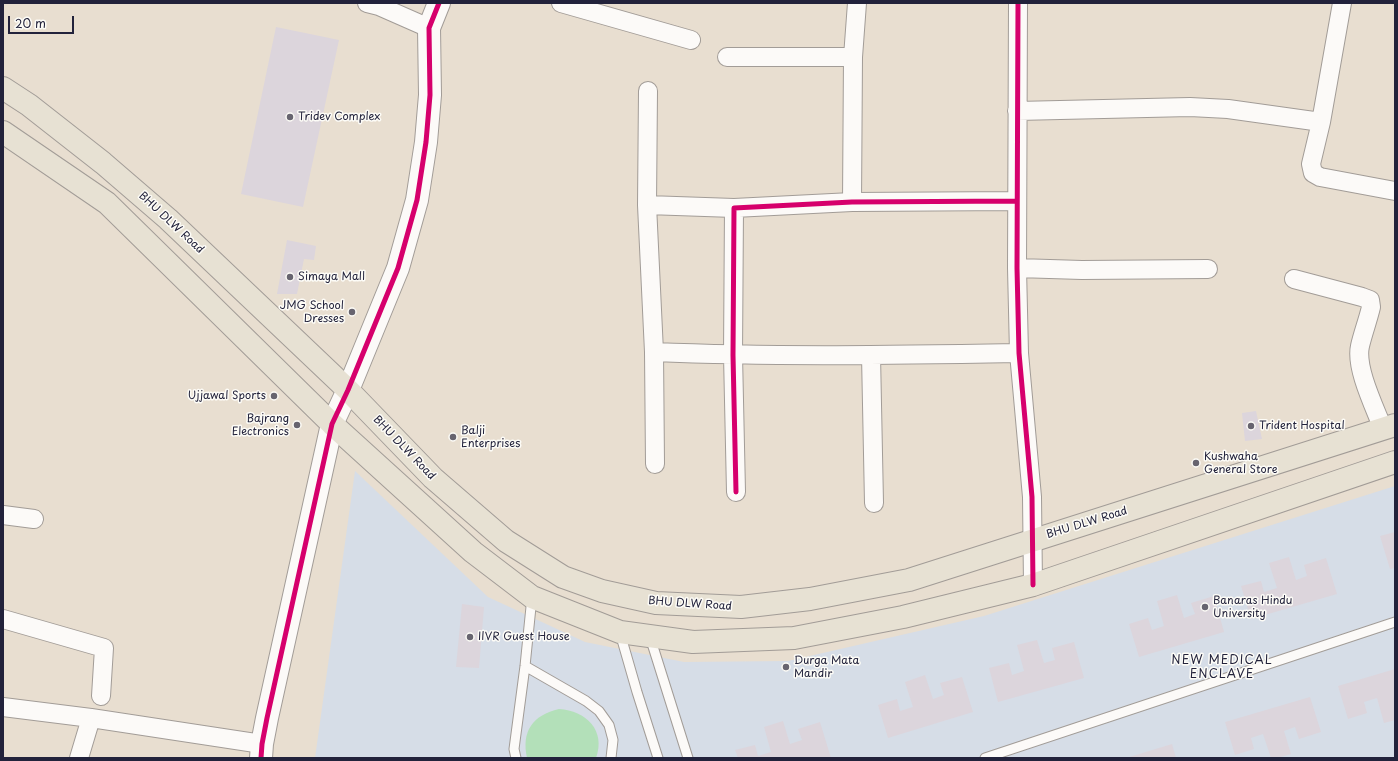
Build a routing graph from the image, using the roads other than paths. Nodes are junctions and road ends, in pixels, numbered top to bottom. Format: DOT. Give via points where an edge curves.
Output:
graph roads {
  1 [pos="367,3"];
  2 [pos="439,3"];
  3 [pos="561,3"];
  4 [pos="857,3"];
  5 [pos="1018,3"];
  6 [pos="1342,3"];
  7 [pos="429,28"];
  8 [pos="691,40"];
  9 [pos="727,57"];
  10 [pos="853,57"];
  11 [pos="3,88"];
  12 [pos="648,91"];
  13 [pos="1017,110"];
  14 [pos="1321,122"];
  15 [pos="3,132"];
  16 [pos="1395,191"];
  17 [pos="1017,201"];
  18 [pos="852,202"];
  19 [pos="647,205"];
  20 [pos="734,208"];
  21 [pos="1017,268"];
  22 [pos="1208,269"];
  23 [pos="1294,279"];
  24 [pos="654,352"];
  25 [pos="1019,353"];
  26 [pos="733,355"];
  27 [pos="871,355"];
  28 [pos="348,390"];
  29 [pos="332,424"];
  30 [pos="1389,427"];
  31 [pos="1395,462"];
  32 [pos="655,464"];
  33 [pos="736,492"];
  34 [pos="874,503"];
  35 [pos="3,515"];
  36 [pos="34,519"];
  37 [pos="1033,540"];
  38 [pos="1033,585"];
  39 [pos="532,597"];
  40 [pos="3,619"];
  41 [pos="1395,622"];
  42 [pos="620,632"];
  43 [pos="650,636"];
  44 [pos="525,666"];
  45 [pos="101,696"];
  46 [pos="3,707"];
  47 [pos="91,718"];
  48 [pos="262,751"];
  49 [pos="78,758"];
  50 [pos="516,758"];
  51 [pos="611,758"];
  52 [pos="658,758"];
  53 [pos="688,758"];
  54 [pos="985,758"];
  1 -- 7 [label="street"];
  2 -- 7 [label="street"];
  3 -- 8 [label="street"];
  4 -- 10 [label="street"];
  5 -- 13 [label="street"];
  6 -- 14 [label="street"];
  7 -- 28 [label="street" via="430,95 417,200 398,268"];
  9 -- 10 [label="street"];
  10 -- 18 [label="street"];
  11 -- 28 [label="main road, BHU DLW Road" via="30,105 156,209"];
  12 -- 19 [label="street"];
  13 -- 14 [label="street" via="1228,109"];
  13 -- 17 [label="street"];
  14 -- 16 [label="street" via="1311,164 1313,173 1320,177"];
  15 -- 29 [label="main road" via="107,204"];
  17 -- 18 [label="street"];
  17 -- 21 [label="street"];
  18 -- 20 [label="street"];
  19 -- 20 [label="street"];
  19 -- 24 [label="street"];
  20 -- 26 [label="street"];
  21 -- 22 [label="street"];
  21 -- 25 [label="street"];
  23 -- 30 [label="street" via="1370,300 1371,307 1359,358 1361,371"];
  24 -- 26 [label="street"];
  24 -- 32 [label="street"];
  25 -- 27 [label="street"];
  25 -- 37 [label="street" via="1032,497"];
  26 -- 27 [label="street"];
  26 -- 33 [label="street"];
  27 -- 34 [label="street"];
  28 -- 29 [label="street"];
  28 -- 37 [label="main road, BHU DLW Road" via="433,478 506,541 563,577 602,591 656,603 741,607 810,599 909,580"];
  29 -- 39 [label="main road" via="474,552"];
  29 -- 48 [label="street"];
  30 -- 37 [label="main road, BHU DLW Road"];
  31 -- 38 [label="main road"];
  35 -- 36 [label="street"];
  37 -- 38 [label="street"];
  38 -- 43 [label="main road" via="903,617 794,638 692,642"];
  39 -- 42 [label="main road"];
  39 -- 44 [label="lane"];
  40 -- 45 [label="street" via="104,648"];
  41 -- 54 [label="lane"];
  42 -- 43 [label="main road"];
  42 -- 52 [label="lane"];
  43 -- 53 [label="lane"];
  44 -- 50 [label="lane" via="514,749"];
  44 -- 51 [label="lane" via="600,711 609,725 613,740"];
  46 -- 47 [label="street"];
  47 -- 48 [label="street"];
  47 -- 49 [label="street"];
}
